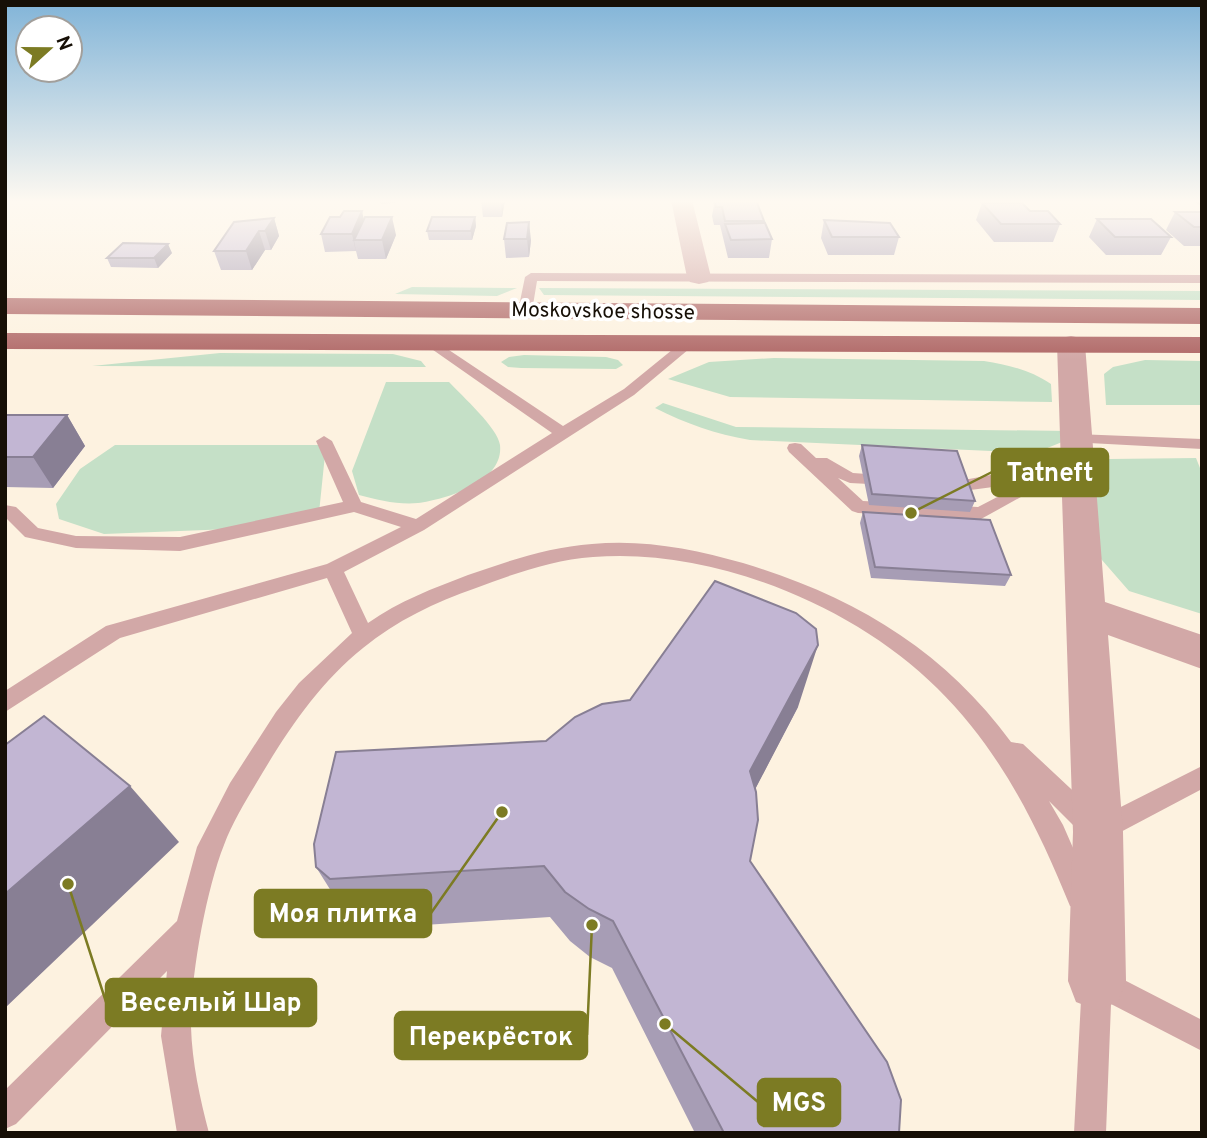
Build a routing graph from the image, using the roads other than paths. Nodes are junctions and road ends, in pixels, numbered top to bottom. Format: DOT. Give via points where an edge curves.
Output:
graph roads {
  1 [pos="693,253"];
  2 [pos="699,277"];
  3 [pos="1202,279"];
  4 [pos="5,306"];
  5 [pos="525,311"];
  6 [pos="1202,316"];
  7 [pos="5,324"];
  8 [pos="1202,331"];
  9 [pos="5,341"];
  10 [pos="431,342"];
  11 [pos="688,344"];
  12 [pos="1071,344"];
  13 [pos="1202,345"];
  14 [pos="563,433"];
  15 [pos="1076,439"];
  16 [pos="324,441"];
  17 [pos="1202,444"];
  18 [pos="903,481"];
  19 [pos="929,483"];
  20 [pos="354,506"];
  21 [pos="5,511"];
  22 [pos="418,526"];
  23 [pos="333,569"];
  24 [pos="1086,611"];
  25 [pos="364,636"];
  26 [pos="1202,652"];
  27 [pos="5,703"];
  28 [pos="983,720"];
  29 [pos="1202,777"];
  30 [pos="1098,832"];
  31 [pos="189,929"];
  32 [pos="1097,981"];
  33 [pos="1202,1036"];
  34 [pos="5,1113"];
  35 [pos="193,1133"];
  36 [pos="1090,1133"];
  1 -- 2 [label="street"];
  2 -- 3 [label="lane"];
  2 -- 5 [label="lane" via="531,277"];
  4 -- 5 [label="main road, Moskovskoe shosse"];
  5 -- 6 [label="main road, Moskovskoe shosse"];
  7 -- 8 [label="main road, Moskovskoe shosse"];
  9 -- 10 [label="main road, Moskovskoe shosse"];
  10 -- 11 [label="main road, Moskovskoe shosse"];
  10 -- 14 [label="lane"];
  11 -- 12 [label="main road, Moskovskoe shosse"];
  11 -- 14 [label="lane" via="629,392"];
  12 -- 13 [label="main road, Moskovskoe shosse"];
  12 -- 15 [label="street"];
  14 -- 22 [label="lane"];
  15 -- 17 [label="lane"];
  15 -- 24 [label="street"];
  16 -- 20 [label="lane"];
  18 -- 19 [label="lane" via="850,478 795,448 858,507 981,513 1071,465 969,485"];
  20 -- 21 [label="lane" via="180,544 76,542 32,533"];
  20 -- 22 [label="lane"];
  22 -- 23 [label="lane"];
  23 -- 25 [label="lane"];
  23 -- 27 [label="lane" via="113,632"];
  24 -- 26 [label="street"];
  24 -- 30 [label="street"];
  25 -- 28 [label="lane" via="386,619 454,587 575,552 629,550 697,558 762,573 820,595 872,624 926,663"];
  25 -- 31 [label="lane" via="333,659 279,724 237,794 205,859"];
  28 -- 30 [label="lane"];
  28 -- 32 [label="lane" via="1039,802 1065,858 1086,912"];
  29 -- 30 [label="lane"];
  30 -- 32 [label="street"];
  31 -- 34 [label="lane"];
  31 -- 35 [label="lane" via="176,1027"];
  32 -- 33 [label="lane"];
  32 -- 36 [label="lane"];
}
